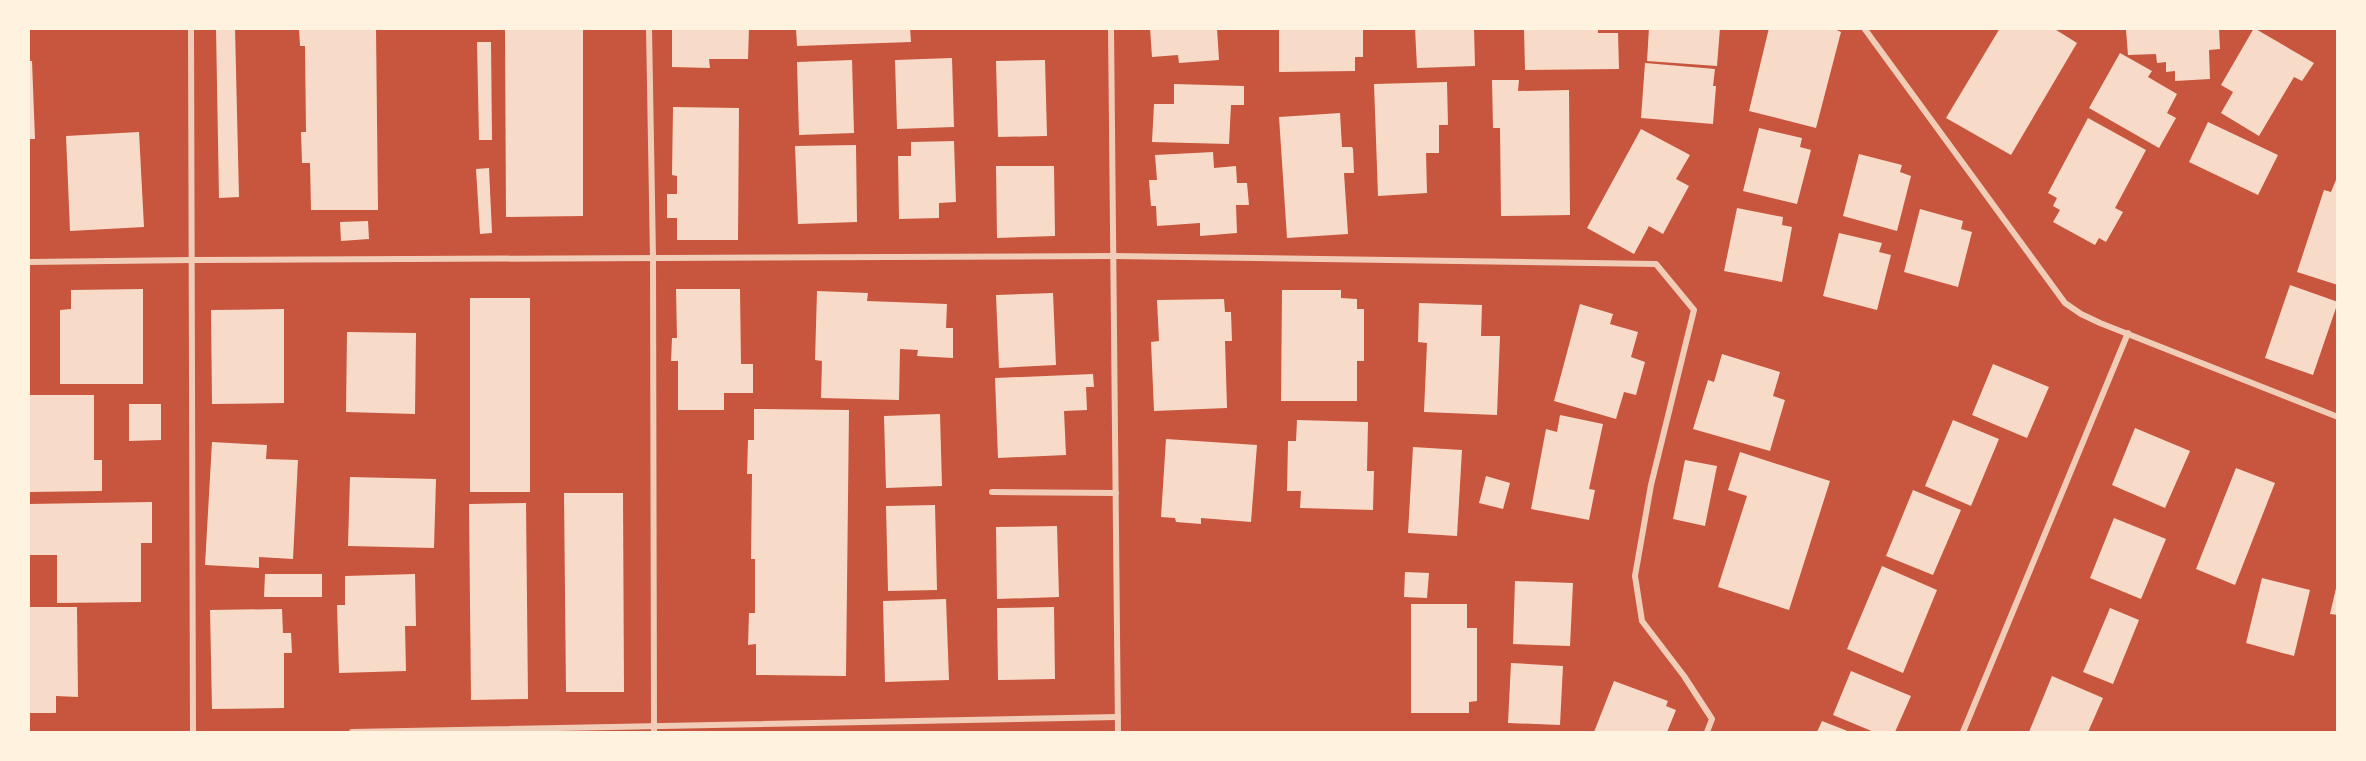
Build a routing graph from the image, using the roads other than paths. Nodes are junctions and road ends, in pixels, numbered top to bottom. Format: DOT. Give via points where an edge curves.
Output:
graph roads {
  1 [pos="191,28"];
  2 [pos="649,28"];
  3 [pos="1111,28"];
  4 [pos="1864,28"];
  5 [pos="1114,256"];
  6 [pos="653,257"];
  7 [pos="192,260"];
  8 [pos="28,262"];
  9 [pos="2128,333"];
  10 [pos="2337,417"];
  11 [pos="992,492"];
  12 [pos="1116,493"];
  13 [pos="1118,717"];
  14 [pos="654,730"];
  15 [pos="193,732"];
  16 [pos="352,732"];
  17 [pos="1118,732"];
  18 [pos="1707,732"];
  19 [pos="1963,732"];
  1 -- 7 [label="street"];
  2 -- 6 [label="street"];
  3 -- 5 [label="street"];
  4 -- 9 [label="street" via="2065,303 2080,314"];
  5 -- 6 [label="street"];
  5 -- 12 [label="street"];
  5 -- 18 [label="street" via="1656,264 1694,310 1651,485 1635,576 1642,621 1712,719"];
  6 -- 7 [label="street"];
  6 -- 14 [label="street"];
  7 -- 8 [label="street"];
  7 -- 15 [label="street"];
  9 -- 10 [label="street"];
  9 -- 19 [label="street"];
  11 -- 12 [label="street"];
  12 -- 13 [label="street"];
  13 -- 14 [label="street"];
  13 -- 17 [label="street"];
  14 -- 16 [label="street"];
}
